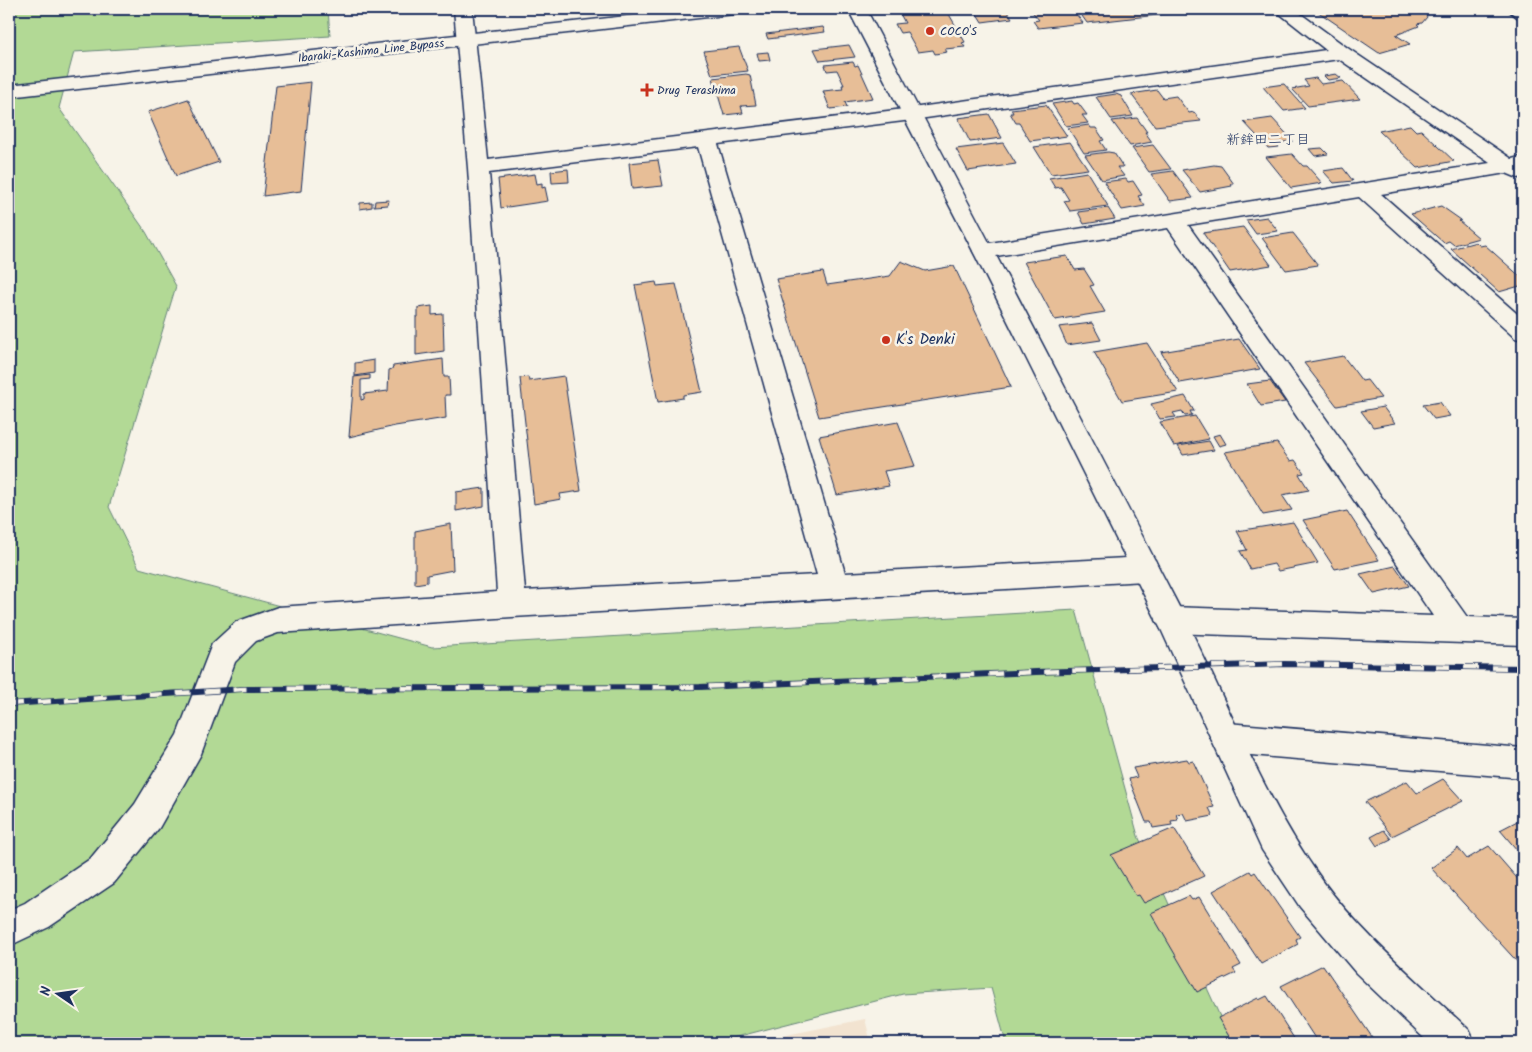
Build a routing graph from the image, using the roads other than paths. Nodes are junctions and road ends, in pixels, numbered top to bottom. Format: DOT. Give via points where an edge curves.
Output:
graph roads {
  1 [pos="463,9"];
  2 [pos="734,9"];
  3 [pos="858,9"];
  4 [pos="1283,9"];
  5 [pos="1516,9"];
  6 [pos="1523,13"];
  7 [pos="465,40"];
  8 [pos="1342,53"];
  9 [pos="9,91"];
  10 [pos="912,114"];
  11 [pos="706,139"];
  12 [pos="478,168"];
  13 [pos="1519,168"];
  14 [pos="1364,190"];
  15 [pos="1174,222"];
  16 [pos="984,251"];
  17 [pos="1523,332"];
  18 [pos="1146,569"];
  19 [pos="836,586"];
  20 [pos="512,604"];
  21 [pos="1171,620"];
  22 [pos="1459,630"];
  23 [pos="1523,632"];
  24 [pos="1227,738"];
  25 [pos="1523,764"];
  26 [pos="9,928"];
  27 [pos="1456,1043"];
  1 -- 7 [label="street"];
  2 -- 7 [label="street, Ibaraki-Kashima Line Bypass"];
  3 -- 10 [label="street"];
  4 -- 8 [label="street"];
  5 -- 6 [label="street"];
  7 -- 9 [label="street, Ibaraki-Kashima Line Bypass"];
  7 -- 12 [label="street"];
  8 -- 10 [label="street"];
  8 -- 13 [label="street"];
  10 -- 11 [label="street"];
  10 -- 16 [label="street"];
  11 -- 12 [label="street"];
  11 -- 19 [label="street"];
  12 -- 20 [label="street"];
  13 -- 14 [label="street"];
  14 -- 15 [label="street"];
  14 -- 17 [label="street"];
  15 -- 16 [label="street"];
  15 -- 22 [label="street"];
  16 -- 18 [label="street"];
  18 -- 19 [label="street"];
  18 -- 21 [label="street"];
  19 -- 20 [label="street"];
  20 -- 26 [label="street" via="278,620 246,631 223,654 190,743 147,816 102,871 38,914"];
  21 -- 22 [label="street"];
  21 -- 24 [label="street"];
  22 -- 23 [label="street"];
  24 -- 25 [label="street"];
  24 -- 27 [label="street" via="1274,838 1312,895 1369,960"];
}
